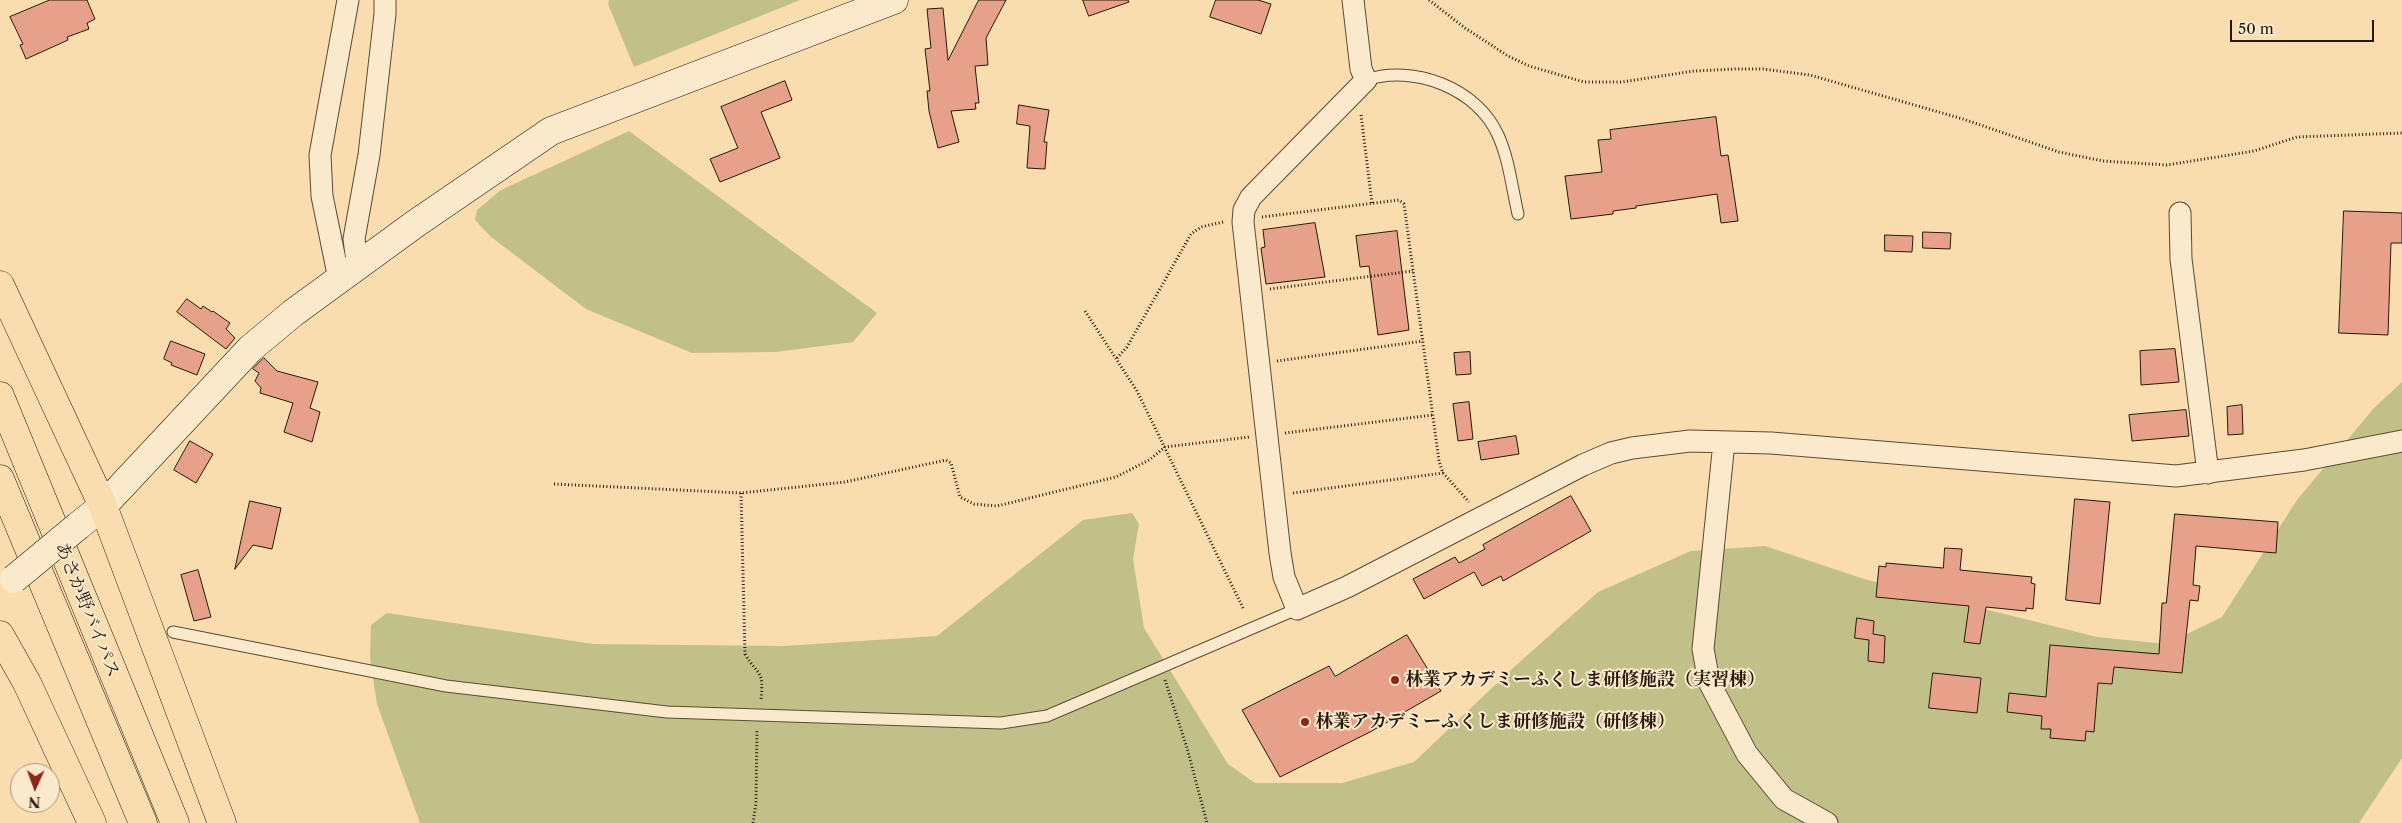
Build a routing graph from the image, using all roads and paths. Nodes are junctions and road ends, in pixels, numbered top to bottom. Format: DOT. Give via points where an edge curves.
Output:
graph roads {
  1 [pos="348,0"];
  2 [pos="385,0"];
  3 [pos="894,0"];
  4 [pos="1353,0"];
  5 [pos="1429,0"];
  6 [pos="1362,84"];
  7 [pos="2402,133"];
  8 [pos="1372,203"];
  9 [pos="2180,213"];
  10 [pos="1518,214"];
  11 [pos="1243,219"];
  12 [pos="362,262"];
  13 [pos="1413,271"];
  14 [pos="339,279"];
  15 [pos="0,286"];
  16 [pos="1249,291"];
  17 [pos="1085,311"];
  18 [pos="1423,341"];
  19 [pos="1117,358"];
  20 [pos="1258,363"];
  21 [pos="0,396"];
  22 [pos="1433,415"];
  23 [pos="1266,435"];
  24 [pos="2402,441"];
  25 [pos="1724,442"];
  26 [pos="1165,447"];
  27 [pos="1443,473"];
  28 [pos="2208,473"];
  29 [pos="0,479"];
  30 [pos="554,484"];
  31 [pos="741,493"];
  32 [pos="1273,495"];
  33 [pos="103,506"];
  34 [pos="1484,517"];
  35 [pos="7,583"];
  36 [pos="1243,608"];
  37 [pos="1297,609"];
  38 [pos="173,632"];
  39 [pos="0,635"];
  40 [pos="1161,668"];
  41 [pos="760,715"];
  42 [pos="92,823"];
  43 [pos="143,823"];
  44 [pos="175,823"];
  45 [pos="222,823"];
  46 [pos="753,823"];
  47 [pos="1207,823"];
  48 [pos="1827,823"];
  1 -- 14 [label="street" via="320,156 322,196"];
  2 -- 12 [label="street" via="369,155 354,239 356,254"];
  3 -- 12 [label="street" via="551,131"];
  4 -- 6 [label="street"];
  5 -- 7 [label="path" via="1508,56 1529,66 1584,82 1622,82 1694,71 1735,69 1810,75 1954,116 2059,152 2103,161 2167,165 2254,151 2297,137"];
  6 -- 8 [label="path"];
  6 -- 10 [label="lane" via="1378,76 1407,75 1445,86 1468,99 1498,136"];
  6 -- 11 [label="street" via="1251,197"];
  8 -- 11 [label="path"];
  8 -- 13 [label="path" via="1399,200 1404,204"];
  9 -- 28 [label="street" via="2182,259"];
  11 -- 16 [label="street"];
  11 -- 19 [label="path" via="1208,224 1191,234 1127,347"];
  12 -- 14 [label="street"];
  13 -- 16 [label="path"];
  13 -- 18 [label="path"];
  14 -- 33 [label="street" via="250,349"];
  15 -- 33 [label="highway"];
  16 -- 20 [label="street"];
  17 -- 19 [label="path"];
  18 -- 20 [label="path"];
  18 -- 22 [label="path"];
  19 -- 26 [label="path"];
  20 -- 23 [label="street"];
  21 -- 44 [label="highway, あさか野バイパス"];
  22 -- 23 [label="path"];
  22 -- 27 [label="path"];
  23 -- 26 [label="path"];
  23 -- 32 [label="street"];
  24 -- 28 [label="street" via="2304,460"];
  25 -- 28 [label="street" via="1771,443 2103,472 2176,476"];
  25 -- 34 [label="street" via="1690,441 1611,453"];
  25 -- 48 [label="street" via="1703,649 1709,682 1748,754 1784,799"];
  26 -- 31 [label="path" via="1149,460 1116,477 997,506 974,504 960,497 951,463 946,460 845,482"];
  26 -- 36 [label="path"];
  27 -- 32 [label="path"];
  27 -- 34 [label="path"];
  29 -- 43 [label="highway, あさか野バイパス"];
  30 -- 31 [label="path"];
  31 -- 41 [label="path" via="744,654 759,670 763,680"];
  32 -- 37 [label="street" via="1284,577"];
  33 -- 35 [label="street, bridge"];
  33 -- 45 [label="highway"];
  34 -- 37 [label="street"];
  37 -- 40 [label="lane"];
  38 -- 41 [label="lane" via="446,686 667,712"];
  39 -- 42 [label="highway" via="27,683"];
  40 -- 41 [label="lane" via="1047,716 1001,723"];
  40 -- 47 [label="path"];
  41 -- 46 [label="path" via="756,734"];
}
